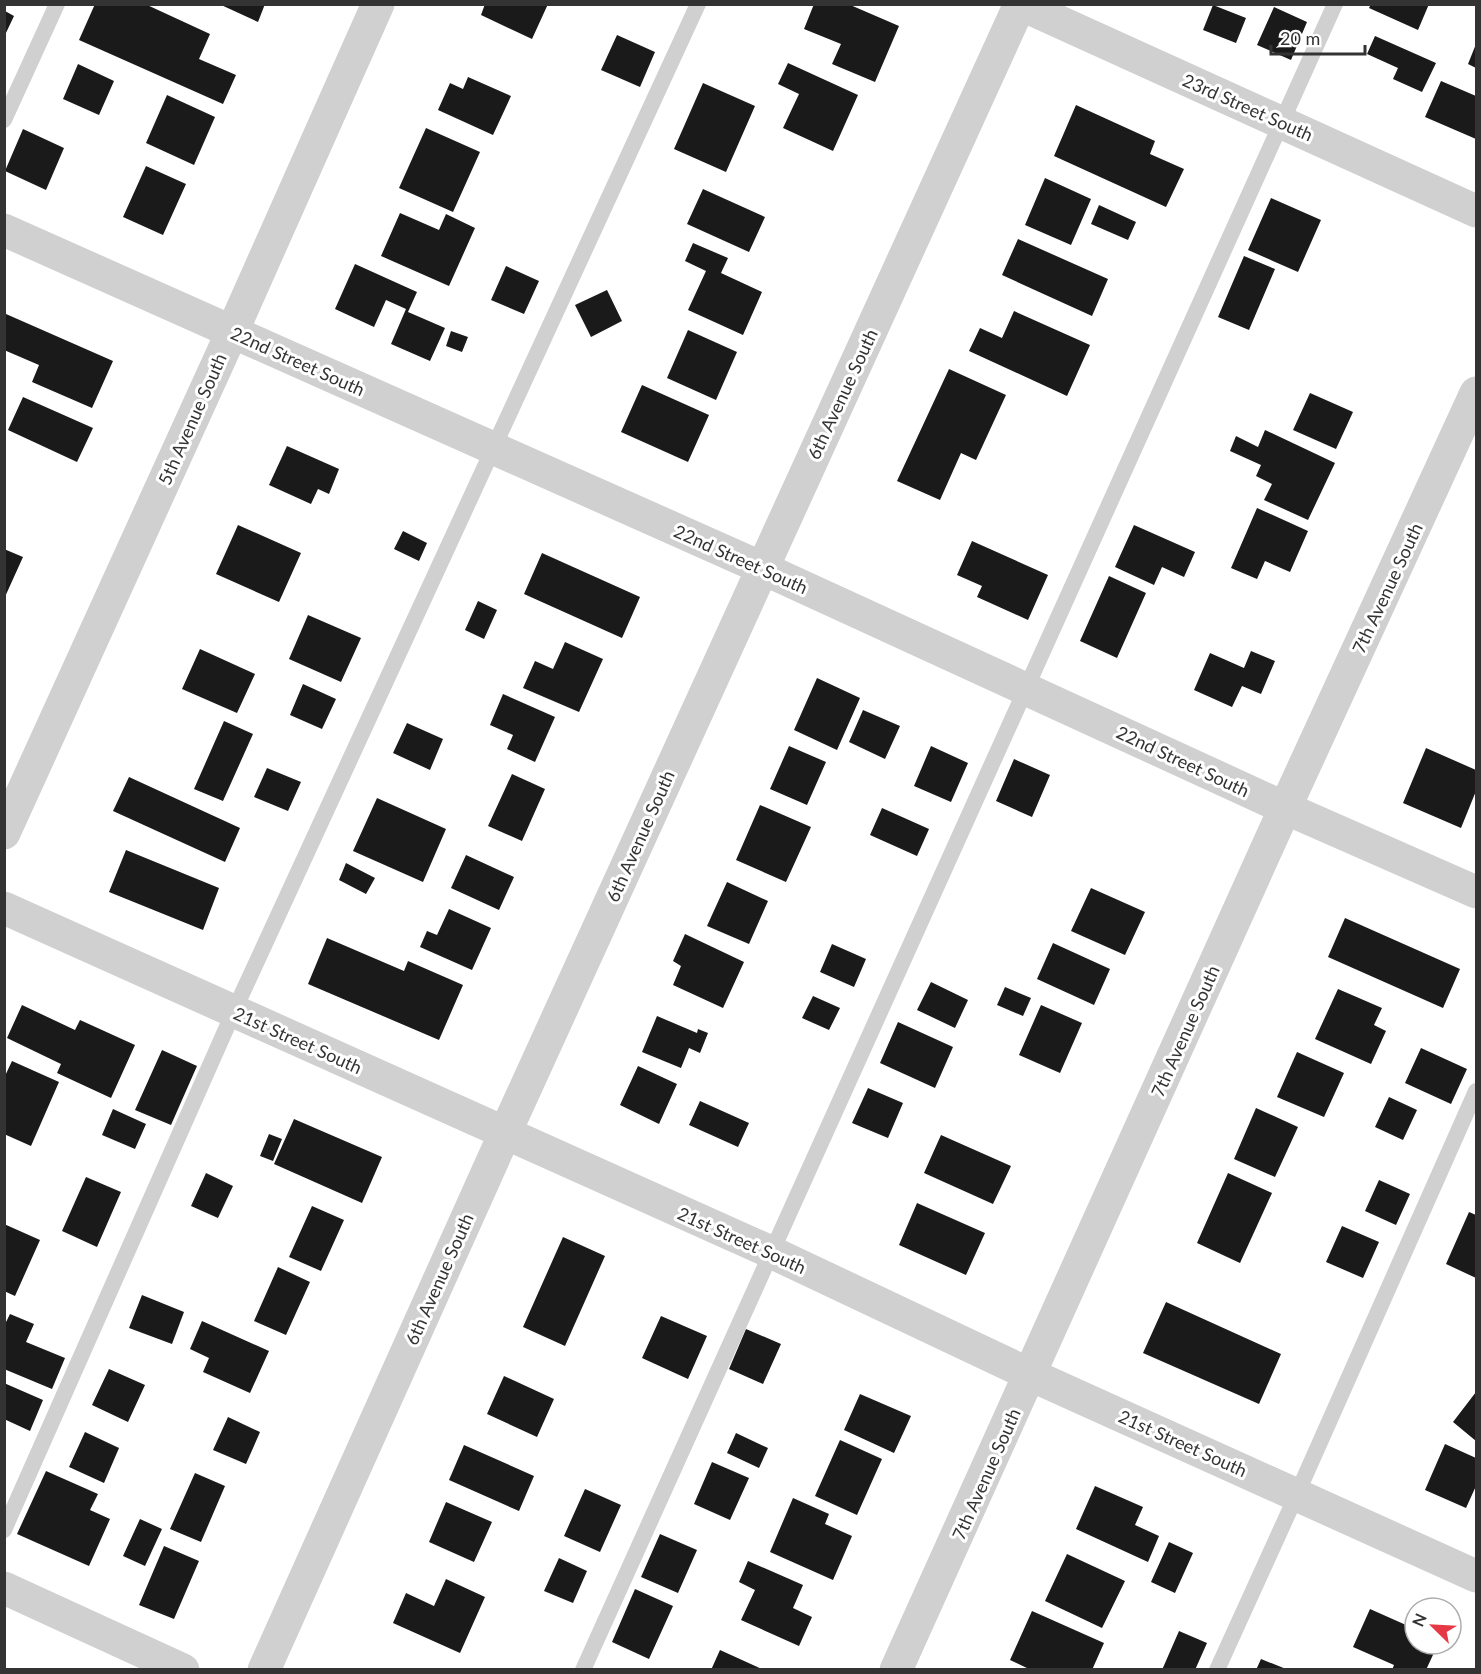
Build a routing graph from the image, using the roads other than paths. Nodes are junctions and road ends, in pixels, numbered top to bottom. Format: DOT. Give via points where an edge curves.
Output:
graph roads {
  1 [pos="57,4"];
  2 [pos="378,4"];
  3 [pos="698,4"];
  4 [pos="1335,4"];
  5 [pos="1020,5"];
  6 [pos="4,120"];
  7 [pos="1282,122"];
  8 [pos="1476,211"];
  9 [pos="4,230"];
  10 [pos="232,332"];
  11 [pos="1476,393"];
  12 [pos="493,448"];
  13 [pos="762,568"];
  14 [pos="1026,689"];
  15 [pos="1285,808"];
  16 [pos="4,833"];
  17 [pos="1476,892"];
  18 [pos="4,908"];
  19 [pos="234,1011"];
  20 [pos="1476,1091"];
  21 [pos="504,1133"];
  22 [pos="773,1253"];
  23 [pos="1030,1375"];
  24 [pos="1297,1494"];
  25 [pos="4,1530"];
  26 [pos="1476,1576"];
  27 [pos="4,1588"];
  28 [pos="183,1670"];
  29 [pos="264,1670"];
  30 [pos="583,1670"];
  31 [pos="897,1670"];
  32 [pos="1217,1670"];
  1 -- 6 [label="lane"];
  2 -- 10 [label="street, 5th Avenue South"];
  3 -- 12 [label="lane"];
  4 -- 7 [label="lane"];
  5 -- 7 [label="street, 23rd Street South"];
  5 -- 13 [label="street, 6th Avenue South"];
  7 -- 8 [label="street, 23rd Street South"];
  7 -- 14 [label="lane"];
  9 -- 10 [label="street, 22nd Street South"];
  10 -- 12 [label="street, 22nd Street South"];
  10 -- 16 [label="street, 5th Avenue South"];
  11 -- 15 [label="street, 7th Avenue South"];
  12 -- 13 [label="street, 22nd Street South"];
  12 -- 19 [label="lane"];
  13 -- 14 [label="street, 22nd Street South"];
  13 -- 21 [label="street, 6th Avenue South"];
  14 -- 15 [label="street, 22nd Street South"];
  14 -- 22 [label="lane"];
  15 -- 17 [label="street, 22nd Street South"];
  15 -- 23 [label="street, 7th Avenue South"];
  18 -- 19 [label="street, 21st Street South"];
  19 -- 21 [label="street, 21st Street South"];
  19 -- 25 [label="lane"];
  20 -- 24 [label="lane"];
  21 -- 22 [label="street, 21st Street South"];
  21 -- 29 [label="street, 6th Avenue South"];
  22 -- 23 [label="street, 21st Street South"];
  22 -- 30 [label="lane"];
  23 -- 24 [label="street, 21st Street South"];
  23 -- 31 [label="street, 7th Avenue South"];
  24 -- 26 [label="street, 21st Street South"];
  24 -- 32 [label="lane"];
  27 -- 28 [label="street"];
}
